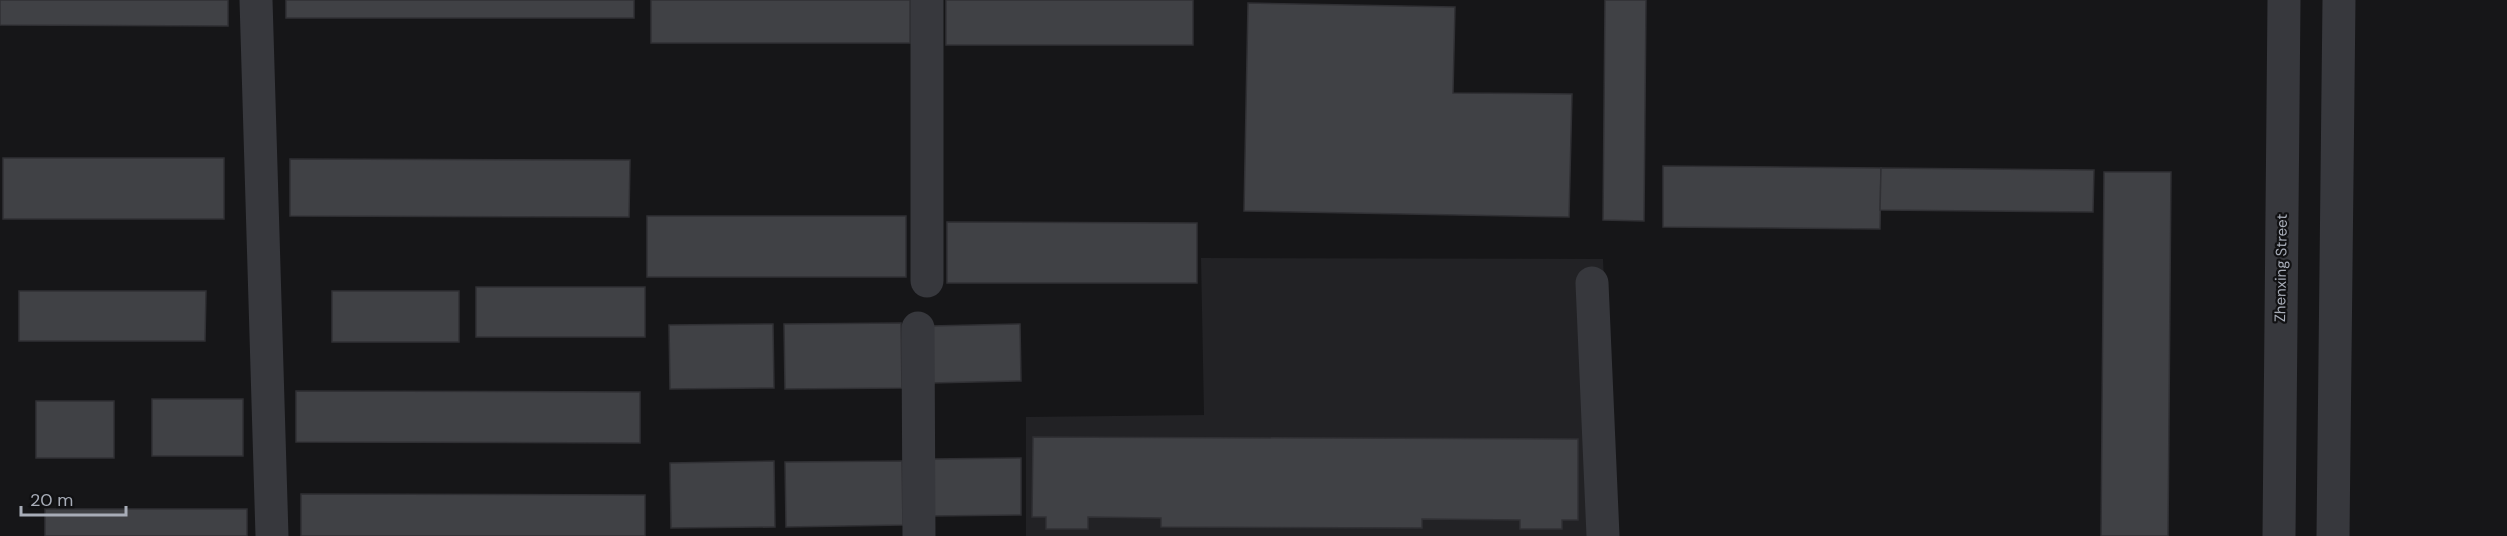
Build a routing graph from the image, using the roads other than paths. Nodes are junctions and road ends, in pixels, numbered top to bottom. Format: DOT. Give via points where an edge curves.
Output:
graph roads {
  1 [pos="256,0"];
  2 [pos="927,0"];
  3 [pos="2284,0"];
  4 [pos="2338,0"];
  5 [pos="927,281"];
  6 [pos="1592,283"];
  7 [pos="918,328"];
  8 [pos="272,536"];
  9 [pos="919,536"];
  10 [pos="1603,536"];
  11 [pos="2279,536"];
  12 [pos="2333,536"];
  1 -- 8 [label="street"];
  2 -- 5 [label="street"];
  3 -- 11 [label="street, Zhenxing Street"];
  4 -- 12 [label="street"];
  6 -- 10 [label="street"];
  7 -- 9 [label="street"];
}
